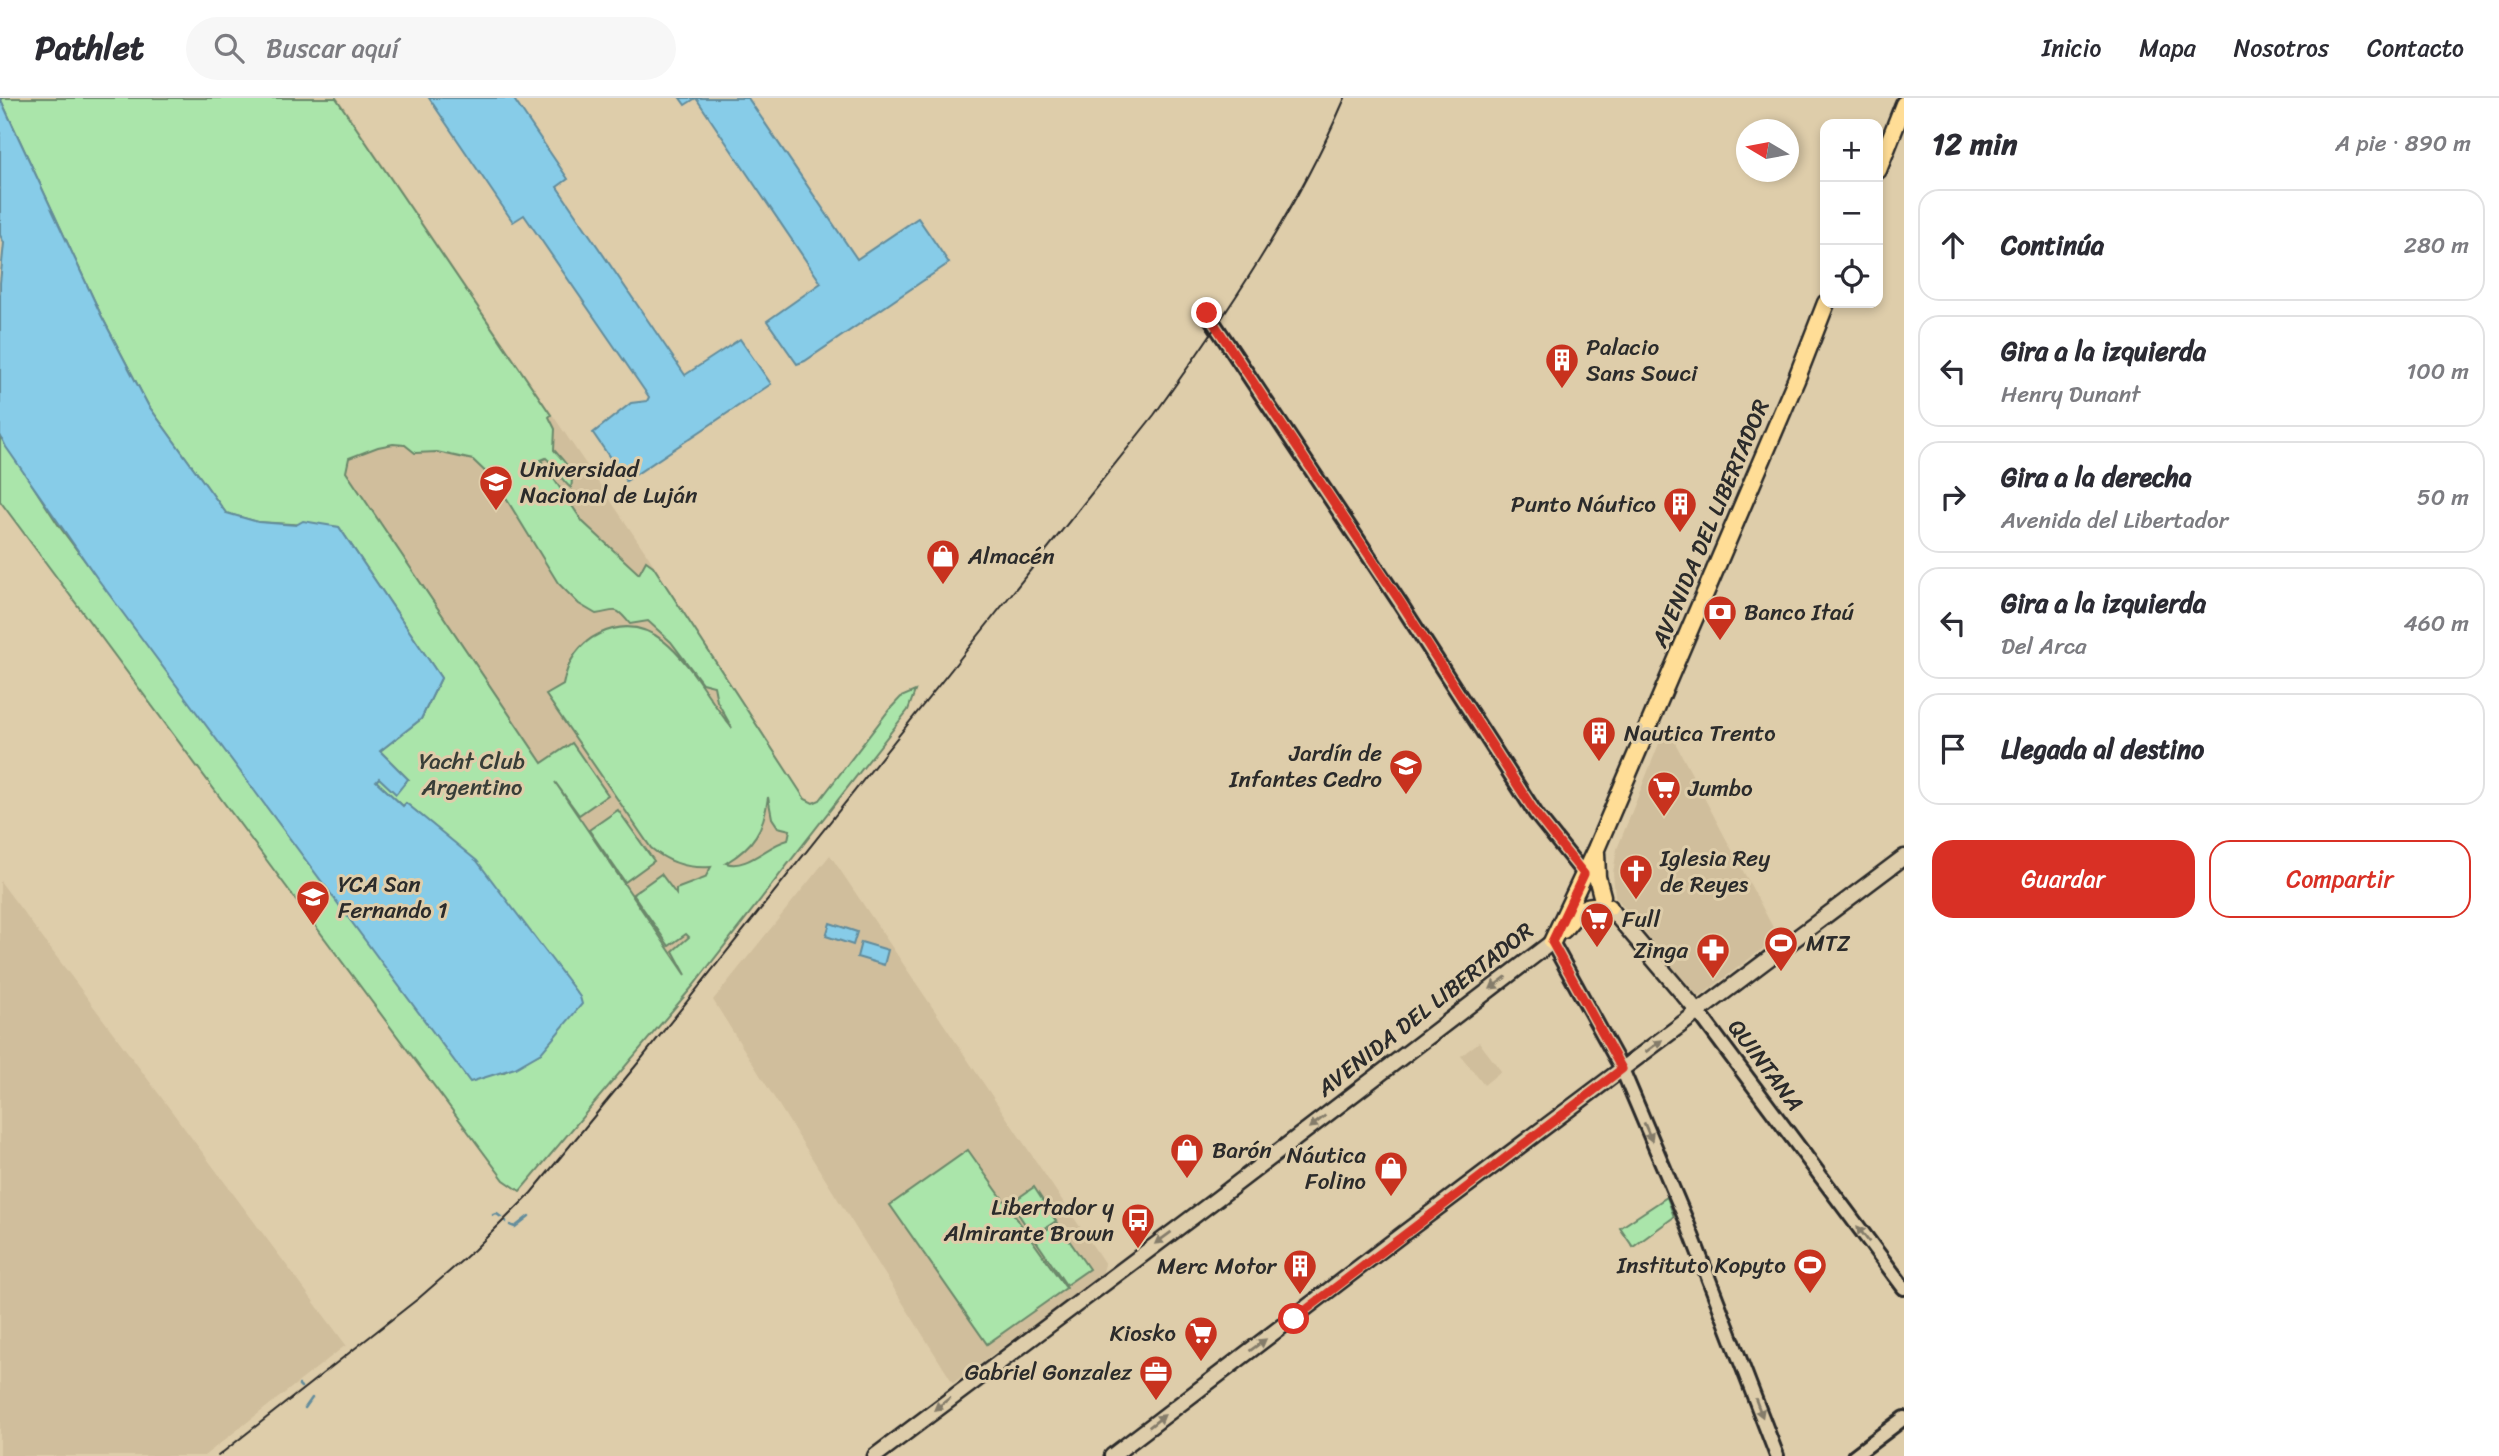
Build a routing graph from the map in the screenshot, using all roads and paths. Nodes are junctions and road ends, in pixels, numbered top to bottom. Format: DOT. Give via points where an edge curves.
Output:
graph roads {
  1 [pos="1904,104"];
  2 [pos="1883,157"];
  3 [pos="1824,308"];
  4 [pos="1207,313"];
  5 [pos="1596,849"];
  6 [pos="1904,857"];
  7 [pos="1584,874"];
  8 [pos="1605,902"];
  9 [pos="1552,942"];
  10 [pos="1699,1013"];
  11 [pos="1622,1069"];
  12 [pos="1904,1288"];
  13 [pos="1904,1418"];
  14 [pos="1872,1442"];
  15 [pos="874,1456"];
  16 [pos="1112,1456"];
  17 [pos="1777,1456"];
  18 [pos="1854,1456"];
  19 [pos="1871,1456"];
  1 -- 2 [label="main road"];
  3 -- 5 [label="main road, AVENIDA DEL LIBERTADOR"];
  4 -- 7 [label="street" via="1536,814"];
  5 -- 7 [label="main road, AVENIDA DEL LIBERTADOR"];
  5 -- 8 [label="main road"];
  6 -- 10 [label="main road"];
  7 -- 8 [label="main road, QUINTANA"];
  7 -- 9 [label="main road, AVENIDA DEL LIBERTADOR"];
  8 -- 9 [label="main road" via="1580,910"];
  8 -- 10 [label="main road, QUINTANA"];
  9 -- 11 [label="street"];
  9 -- 15 [label="main road, AVENIDA DEL LIBERTADOR, one-way"];
  11 -- 10 [label="main road, one-way"];
  12 -- 10 [label="street, QUINTANA, one-way"];
  16 -- 11 [label="main road, one-way"];
  11 -- 17 [label="street, one-way"];
  13 -- 14 [label="street"];
  14 -- 18 [label="street"];
  14 -- 19 [label="street"];
}
